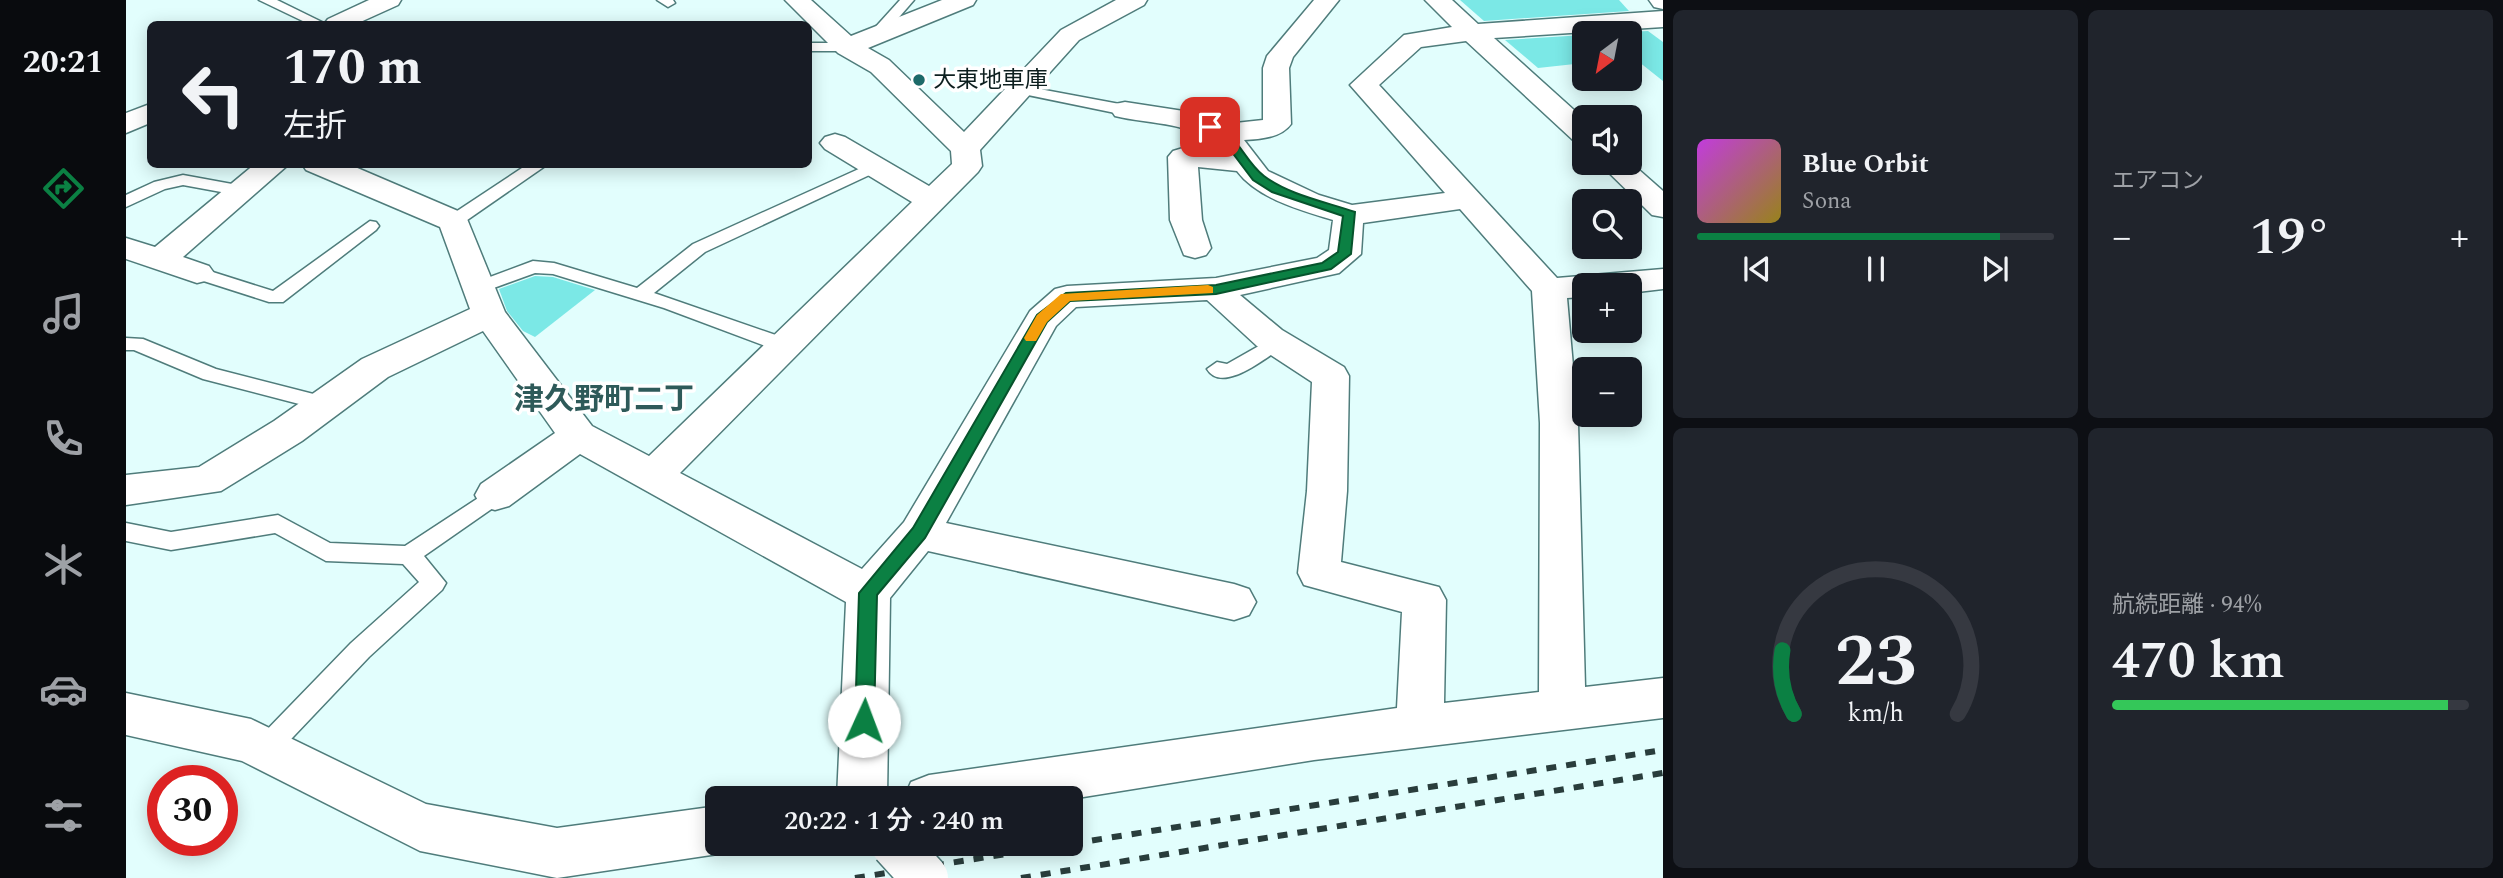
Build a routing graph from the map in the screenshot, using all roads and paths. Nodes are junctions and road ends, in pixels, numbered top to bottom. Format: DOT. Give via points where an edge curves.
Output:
graph roads {
  1 [pos="266,0"];
  2 [pos="389,0"];
  3 [pos="797,0"];
  4 [pos="907,0"];
  5 [pos="964,0"];
  6 [pos="1135,0"];
  7 [pos="1327,0"];
  8 [pos="1437,0"];
  9 [pos="1663,19"];
  10 [pos="312,21"];
  11 [pos="344,21"];
  12 [pos="1475,32"];
  13 [pos="876,35"];
  14 [pos="812,47"];
  15 [pos="847,47"];
  16 [pos="1018,89"];
  17 [pos="1125,110"];
  18 [pos="1572,124"];
  19 [pos="1223,133"];
  20 [pos="835,143"];
  21 [pos="965,149"];
  22 [pos="1245,163"];
  23 [pos="269,168"];
  24 [pos="329,168"];
  25 [pos="534,168"];
  26 [pos="872,168"];
  27 [pos="1627,175"];
  28 [pos="243,191"];
  29 [pos="1467,199"];
  30 [pos="932,201"];
  31 [pos="126,202"];
  32 [pos="1663,208"];
  33 [pos="1351,215"];
  34 [pos="454,220"];
  35 [pos="370,226"];
  36 [pos="126,248"];
  37 [pos="1195,248"];
  38 [pos="160,260"];
  39 [pos="197,273"];
  40 [pos="1663,279"];
  41 [pos="1642,281"];
  42 [pos="1566,288"];
  43 [pos="1216,289"];
  44 [pos="639,296"];
  45 [pos="485,300"];
  46 [pos="126,344"];
  47 [pos="1273,344"];
  48 [pos="786,346"];
  49 [pos="1217,369"];
  50 [pos="326,404"];
  51 [pos="578,436"];
  52 [pos="651,478"];
  53 [pos="126,489"];
  54 [pos="495,495"];
  55 [pos="126,532"];
  56 [pos="919,533"];
  57 [pos="409,555"];
  58 [pos="868,593"];
  59 [pos="1234,602"];
  60 [pos="1663,698"];
  61 [pos="1562,710"];
  62 [pos="126,714"];
  63 [pos="1420,726"];
  64 [pos="265,748"];
  65 [pos="862,786"];
  66 [pos="1006,786"];
  67 [pos="705,832"];
  68 [pos="905,856"];
  69 [pos="925,878"];
  1 -- 10 [label="lane"];
  2 -- 11 [label="street"];
  3 -- 15 [label="street"];
  4 -- 13 [label="lane"];
  5 -- 13 [label="street"];
  6 -- 16 [label="street" via="1070,34"];
  7 -- 19 [label="street" via="1280,56 1277,124"];
  8 -- 12 [label="street"];
  9 -- 12 [label="street"];
  12 -- 18 [label="street"];
  12 -- 29 [label="street" via="1413,40 1364,85"];
  13 -- 15 [label="street"];
  14 -- 15 [label="lane"];
  15 -- 21 [label="street" via="880,66"];
  16 -- 17 [label="lane"];
  16 -- 21 [label="street"];
  17 -- 19 [label="street" via="1190,121"];
  19 -- 22 [label="street"];
  20 -- 26 [label="street"];
  21 -- 30 [label="street" via="967,166"];
  22 -- 33 [label="street" via="1276,189"];
  22 -- 37 [label="street" via="1183,157 1186,220"];
  23 -- 28 [label="street"];
  24 -- 34 [label="street"];
  25 -- 34 [label="lane"];
  26 -- 30 [label="street"];
  26 -- 44 [label="lane" via="699,248"];
  27 -- 32 [label="street"];
  28 -- 31 [label="lane" via="182,178"];
  28 -- 38 [label="street"];
  29 -- 33 [label="street"];
  29 -- 42 [label="street"];
  30 -- 48 [label="street"];
  33 -- 43 [label="street" via="1345,254 1326,266"];
  34 -- 45 [label="street"];
  35 -- 39 [label="lane" via="276,298"];
  36 -- 38 [label="street"];
  38 -- 39 [label="street"];
  40 -- 41 [label="street"];
  42 -- 61 [label="street" via="1559,423"];
  43 -- 47 [label="street" via="1238,316"];
  43 -- 56 [label="street" via="1066,297 1042,319"];
  44 -- 45 [label="lane" via="533,267"];
  44 -- 48 [label="lane"];
  45 -- 50 [label="street"];
  45 -- 51 [label="street"];
  46 -- 50 [label="lane" via="210,373"];
  47 -- 49 [label="lane" via="1230,371"];
  47 -- 63 [label="street" via="1331,376 1319,573 1424,600"];
  48 -- 52 [label="street"];
  50 -- 53 [label="street" via="207,481"];
  51 -- 52 [label="street"];
  51 -- 54 [label="street"];
  52 -- 58 [label="street"];
  54 -- 57 [label="lane"];
  55 -- 57 [label="lane" via="171,541 278,524 326,551"];
  56 -- 58 [label="street"];
  56 -- 59 [label="street"];
  57 -- 64 [label="lane" via="434,583 360,650"];
  58 -- 65 [label="street"];
  60 -- 61 [label="street"];
  61 -- 63 [label="street"];
  62 -- 64 [label="street"];
  63 -- 66 [label="street"];
  64 -- 67 [label="street" via="420,827 557,853"];
  68 -- 69 [label="street, bridge"];
}
